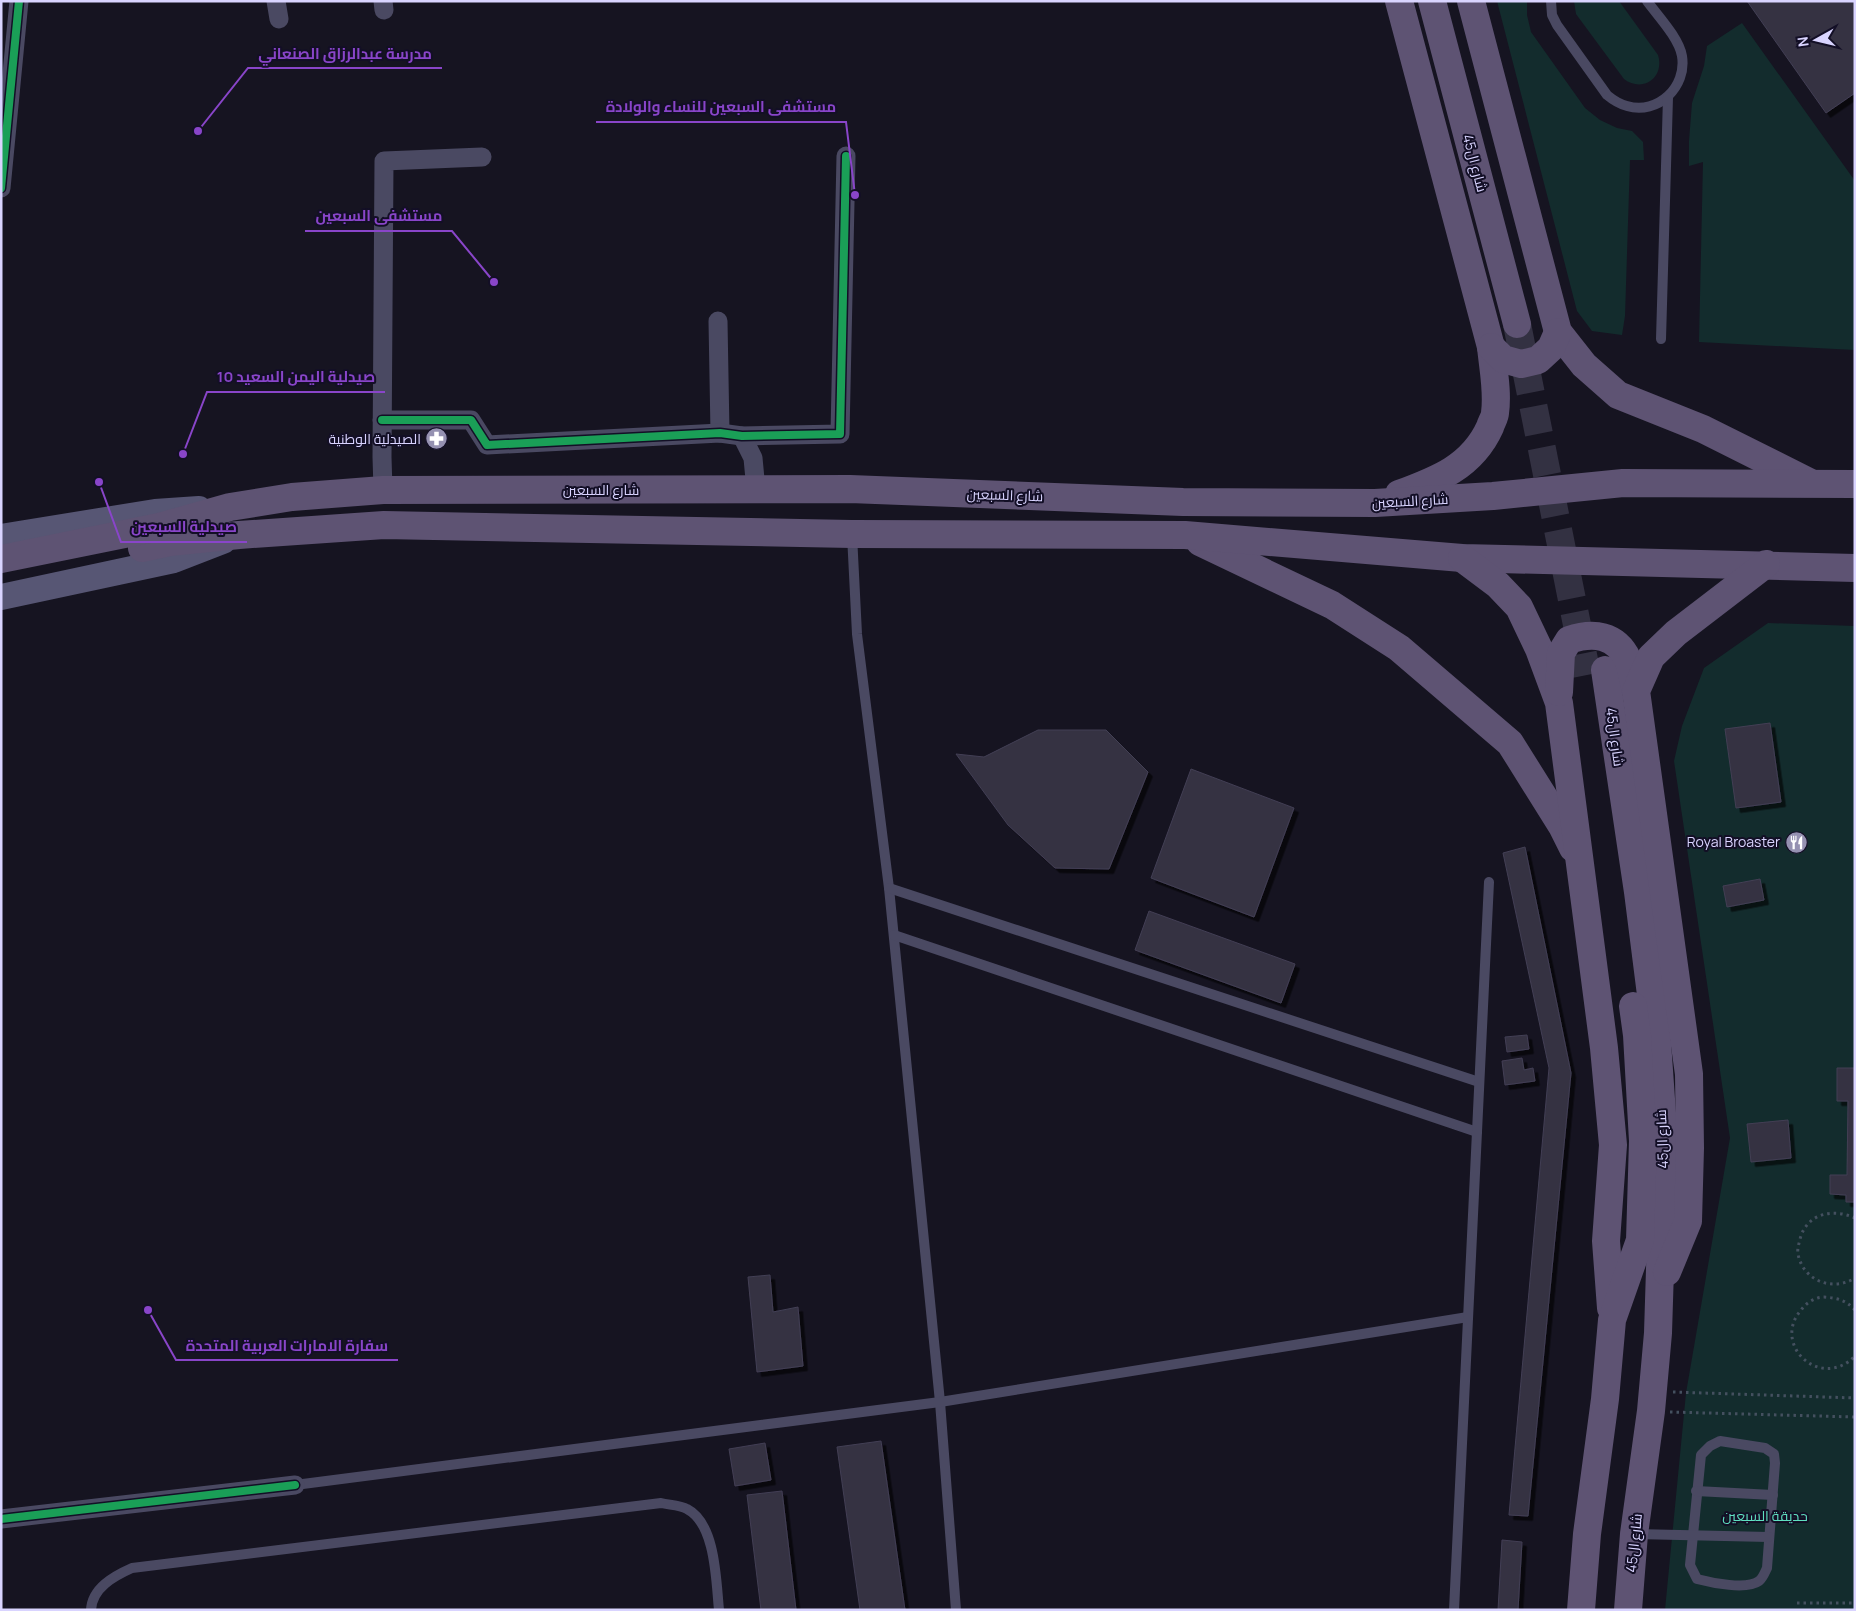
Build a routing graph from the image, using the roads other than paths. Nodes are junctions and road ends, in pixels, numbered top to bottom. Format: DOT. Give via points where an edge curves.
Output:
graph roads {
  1 [pos="19,1"];
  2 [pos="1398,1"];
  3 [pos="1432,1"];
  4 [pos="1446,1"];
  5 [pos="1471,1"];
  6 [pos="1551,1"];
  7 [pos="1647,1"];
  8 [pos="1668,97"];
  9 [pos="846,156"];
  10 [pos="482,157"];
  11 [pos="1,188"];
  12 [pos="718,321"];
  13 [pos="1536,325"];
  14 [pos="1662,339"];
  15 [pos="1491,347"];
  16 [pos="382,420"];
  17 [pos="720,433"];
  18 [pos="742,436"];
  19 [pos="1855,484"];
  20 [pos="1815,485"];
  21 [pos="383,490"];
  22 [pos="756,490"];
  23 [pos="1375,503"];
  24 [pos="230,506"];
  25 [pos="165,534"];
  26 [pos="852,534"];
  27 [pos="239,535"];
  28 [pos="1185,535"];
  29 [pos="1,537"];
  30 [pos="1462,558"];
  31 [pos="1,559"];
  32 [pos="1766,564"];
  33 [pos="1855,568"];
  34 [pos="1,578"];
  35 [pos="1,597"];
  36 [pos="1636,690"];
  37 [pos="1559,703"];
  38 [pos="1581,866"];
  39 [pos="1489,882"];
  40 [pos="889,888"];
  41 [pos="894,935"];
  42 [pos="1479,1082"];
  43 [pos="1477,1132"];
  44 [pos="1660,1290"];
  45 [pos="1468,1317"];
  46 [pos="1612,1320"];
  47 [pos="940,1402"];
  48 [pos="295,1485"];
  49 [pos="1696,1491"];
  50 [pos="1773,1495"];
  51 [pos="1,1519"];
  52 [pos="1634,1534"];
  53 [pos="1692,1536"];
  54 [pos="1769,1537"];
  55 [pos="91,1610"];
  56 [pos="719,1610"];
  57 [pos="956,1610"];
  58 [pos="1454,1610"];
  59 [pos="1581,1610"];
  60 [pos="1628,1610"];
  1 -- 11 [label="street"];
  2 -- 15 [label="main road"];
  3 -- 13 [label="main road, شارع ال45"];
  4 -- 13 [label="main road, شارع ال45"];
  5 -- 13 [label="main road"];
  6 -- 8 [label="lane" via="1556,25 1607,95 1616,102 1637,108 1648,107"];
  7 -- 8 [label="lane" via="1678,45 1682,56 1680,78"];
  8 -- 14 [label="lane"];
  9 -- 18 [label="street" via="840,434"];
  10 -- 16 [label="street" via="384,161"];
  12 -- 17 [label="street"];
  13 -- 15 [label="main road" via="1551,348 1538,360 1521,364 1503,359"];
  13 -- 20 [label="main road" via="1618,395 1703,429"];
  15 -- 23 [label="main road" via="1495,414 1483,442 1463,463 1432,482"];
  16 -- 17 [label="street" via="471,420 487,445"];
  16 -- 21 [label="street"];
  17 -- 18 [label="street"];
  18 -- 22 [label="street" via="753,458"];
  19 -- 20 [label="main road, شارع السبعين"];
  20 -- 23 [label="main road, شارع السبعين" via="1623,483 1493,496"];
  21 -- 22 [label="main road, شارع السبعين"];
  21 -- 24 [label="main road, شارع السبعين" via="292,497"];
  22 -- 23 [label="main road, شارع السبعين" via="850,489 1183,502"];
  24 -- 25 [label="main road, شارع السبعين"];
  24 -- 29 [label="main road" via="155,512"];
  25 -- 27 [label="main road"];
  25 -- 31 [label="main road"];
  25 -- 34 [label="main road"];
  26 -- 27 [label="main road" via="384,525"];
  26 -- 28 [label="main road"];
  26 -- 40 [label="lane" via="857,634"];
  27 -- 35 [label="main road" via="174,560"];
  28 -- 30 [label="main road"];
  28 -- 38 [label="main road" via="1332,604 1399,648 1510,743 1562,826"];
  30 -- 32 [label="main road"];
  30 -- 37 [label="main road" via="1498,584 1520,607"];
  32 -- 33 [label="main road"];
  32 -- 36 [label="main road" via="1676,633 1651,657"];
  36 -- 37 [label="main road" via="1628,660 1618,645 1603,637 1586,634 1569,640 1561,653"];
  36 -- 44 [label="main road" via="1688,1074 1688,1221"];
  37 -- 38 [label="main road"];
  38 -- 46 [label="main road" via="1613,1145 1606,1241"];
  39 -- 42 [label="lane"];
  40 -- 41 [label="lane"];
  40 -- 42 [label="lane"];
  41 -- 43 [label="lane"];
  41 -- 47 [label="lane"];
  42 -- 43 [label="lane"];
  43 -- 45 [label="lane"];
  44 -- 46 [label="main road, شارع ال45" via="1664,1142 1657,1042 1638,892 1596,673 1612,845 1637,1036 1643,1142 1640,1240"];
  44 -- 52 [label="main road, شارع ال45" via="1652,1401"];
  45 -- 47 [label="lane"];
  45 -- 58 [label="lane"];
  46 -- 59 [label="main road, شارع ال45"];
  47 -- 48 [label="lane"];
  47 -- 57 [label="lane"];
  48 -- 51 [label="street"];
  49 -- 50 [label="lane"];
  49 -- 50 [label="lane" via="1701,1455 1720,1441 1765,1448 1774,1454"];
  49 -- 53 [label="lane"];
  50 -- 54 [label="lane"];
  52 -- 53 [label="lane"];
  52 -- 60 [label="main road, شارع ال45"];
  53 -- 54 [label="lane"];
  53 -- 54 [label="lane" via="1690,1564 1697,1579 1750,1586 1761,1580 1767,1568"];
  55 -- 56 [label="lane" via="91,1601 109,1579 132,1568 661,1503 688,1509 705,1526 713,1552"];
}
